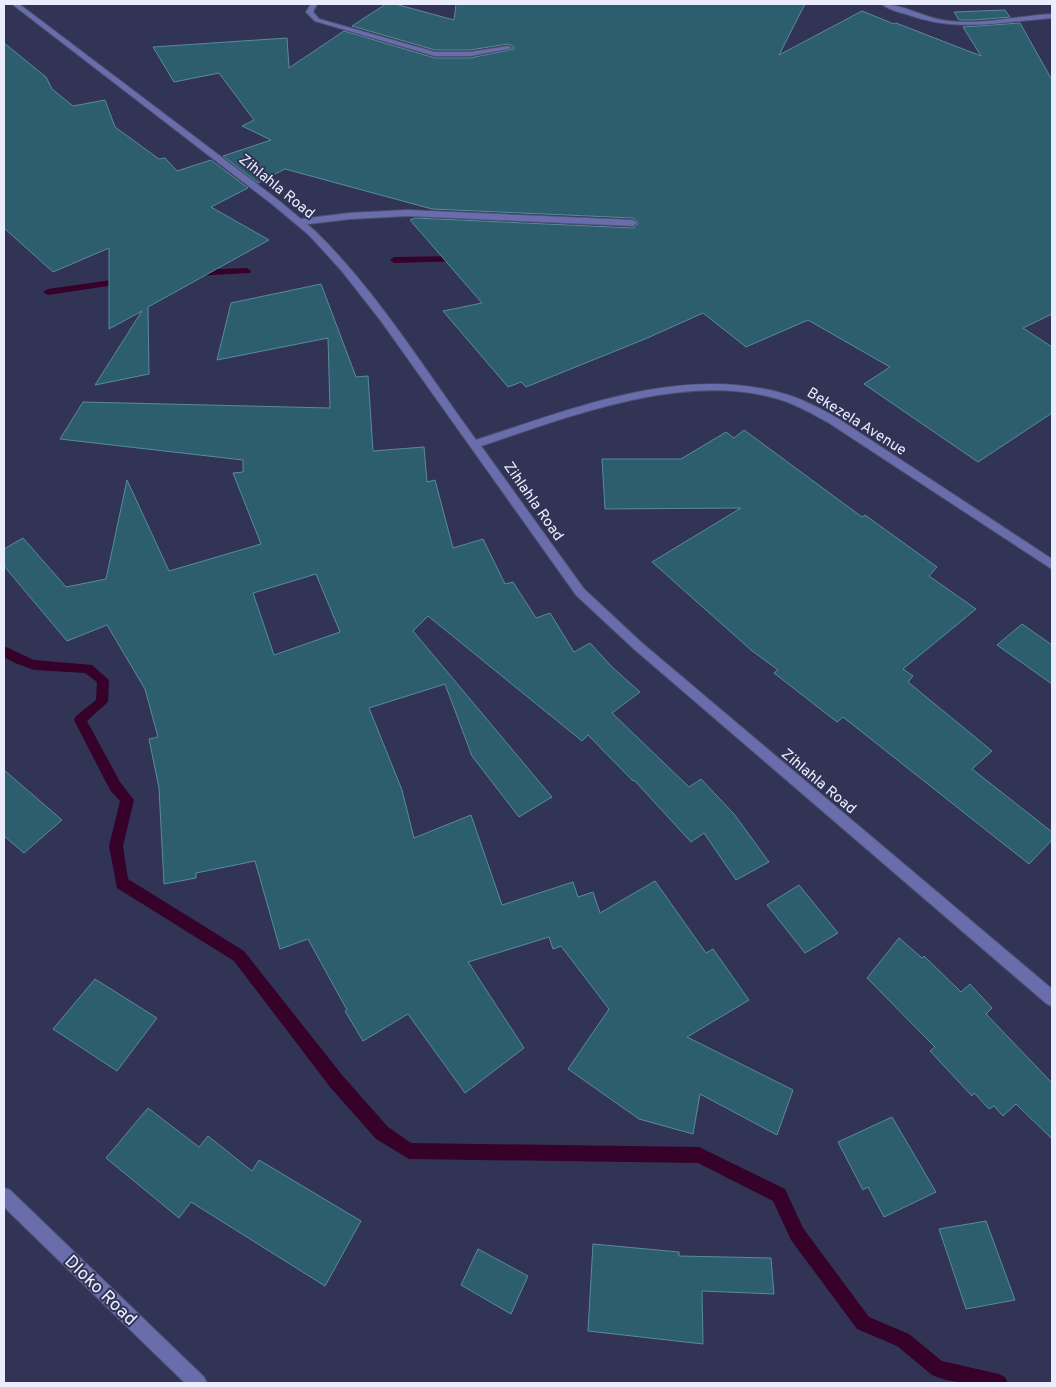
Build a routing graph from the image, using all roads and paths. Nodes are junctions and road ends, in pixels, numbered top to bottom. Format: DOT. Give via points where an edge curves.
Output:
graph roads {
  1 [pos="15,4"];
  2 [pos="314,4"];
  3 [pos="885,4"];
  4 [pos="1052,16"];
  5 [pos="508,48"];
  6 [pos="300,222"];
  7 [pos="634,223"];
  8 [pos="475,444"];
  9 [pos="1052,565"];
  10 [pos="1052,998"];
  11 [pos="4,1196"];
  12 [pos="198,1383"];
  1 -- 6 [label="street, Zihlahla Road"];
  2 -- 5 [label="street" via="309,12 317,20 435,54 470,54"];
  3 -- 4 [label="street" via="949,24"];
  6 -- 7 [label="street" via="407,213"];
  6 -- 8 [label="street, Zihlahla Road" via="344,268"];
  8 -- 9 [label="street, Bekezela Avenue" via="607,402 665,391 724,387 763,392 793,400 846,430"];
  8 -- 10 [label="street, Zihlahla Road" via="580,592 638,646"];
  11 -- 12 [label="street, Dloko Road"];
}
